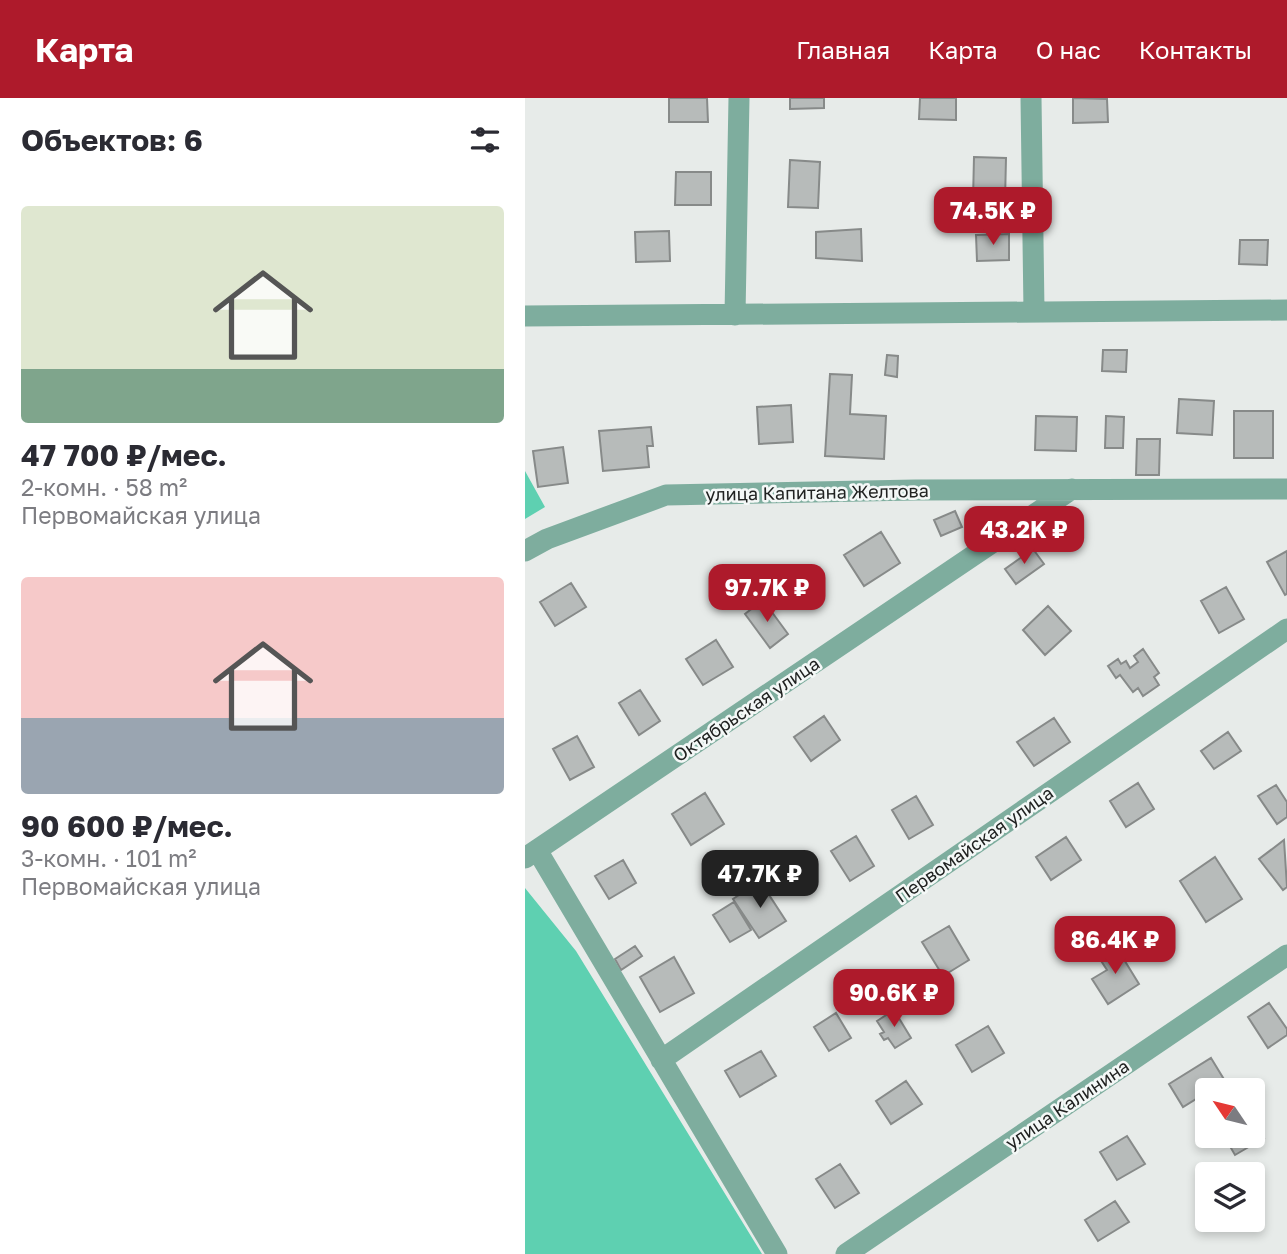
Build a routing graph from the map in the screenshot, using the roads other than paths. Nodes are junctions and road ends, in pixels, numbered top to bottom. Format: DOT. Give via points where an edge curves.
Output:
graph roads {
  1 [pos="739,98"];
  2 [pos="1031,98"];
  3 [pos="1287,310"];
  4 [pos="1034,311"];
  5 [pos="735,315"];
  6 [pos="525,316"];
  7 [pos="1072,489"];
  8 [pos="1287,489"];
  9 [pos="525,551"];
  10 [pos="1287,629"];
  11 [pos="531,854"];
  12 [pos="1287,955"];
  13 [pos="661,1060"];
  14 [pos="777,1254"];
  15 [pos="846,1254"];
  1 -- 5 [label="street"];
  2 -- 4 [label="street"];
  3 -- 4 [label="street"];
  4 -- 5 [label="street"];
  5 -- 6 [label="street"];
  7 -- 8 [label="street, улица Капитана Желтова"];
  7 -- 9 [label="street, улица Капитана Желтова" via="666,495"];
  7 -- 11 [label="street, Октябрьская улица"];
  10 -- 13 [label="street, Первомайская улица"];
  11 -- 13 [label="street"];
  12 -- 15 [label="street, улица Калинина"];
  13 -- 14 [label="street"];
}
